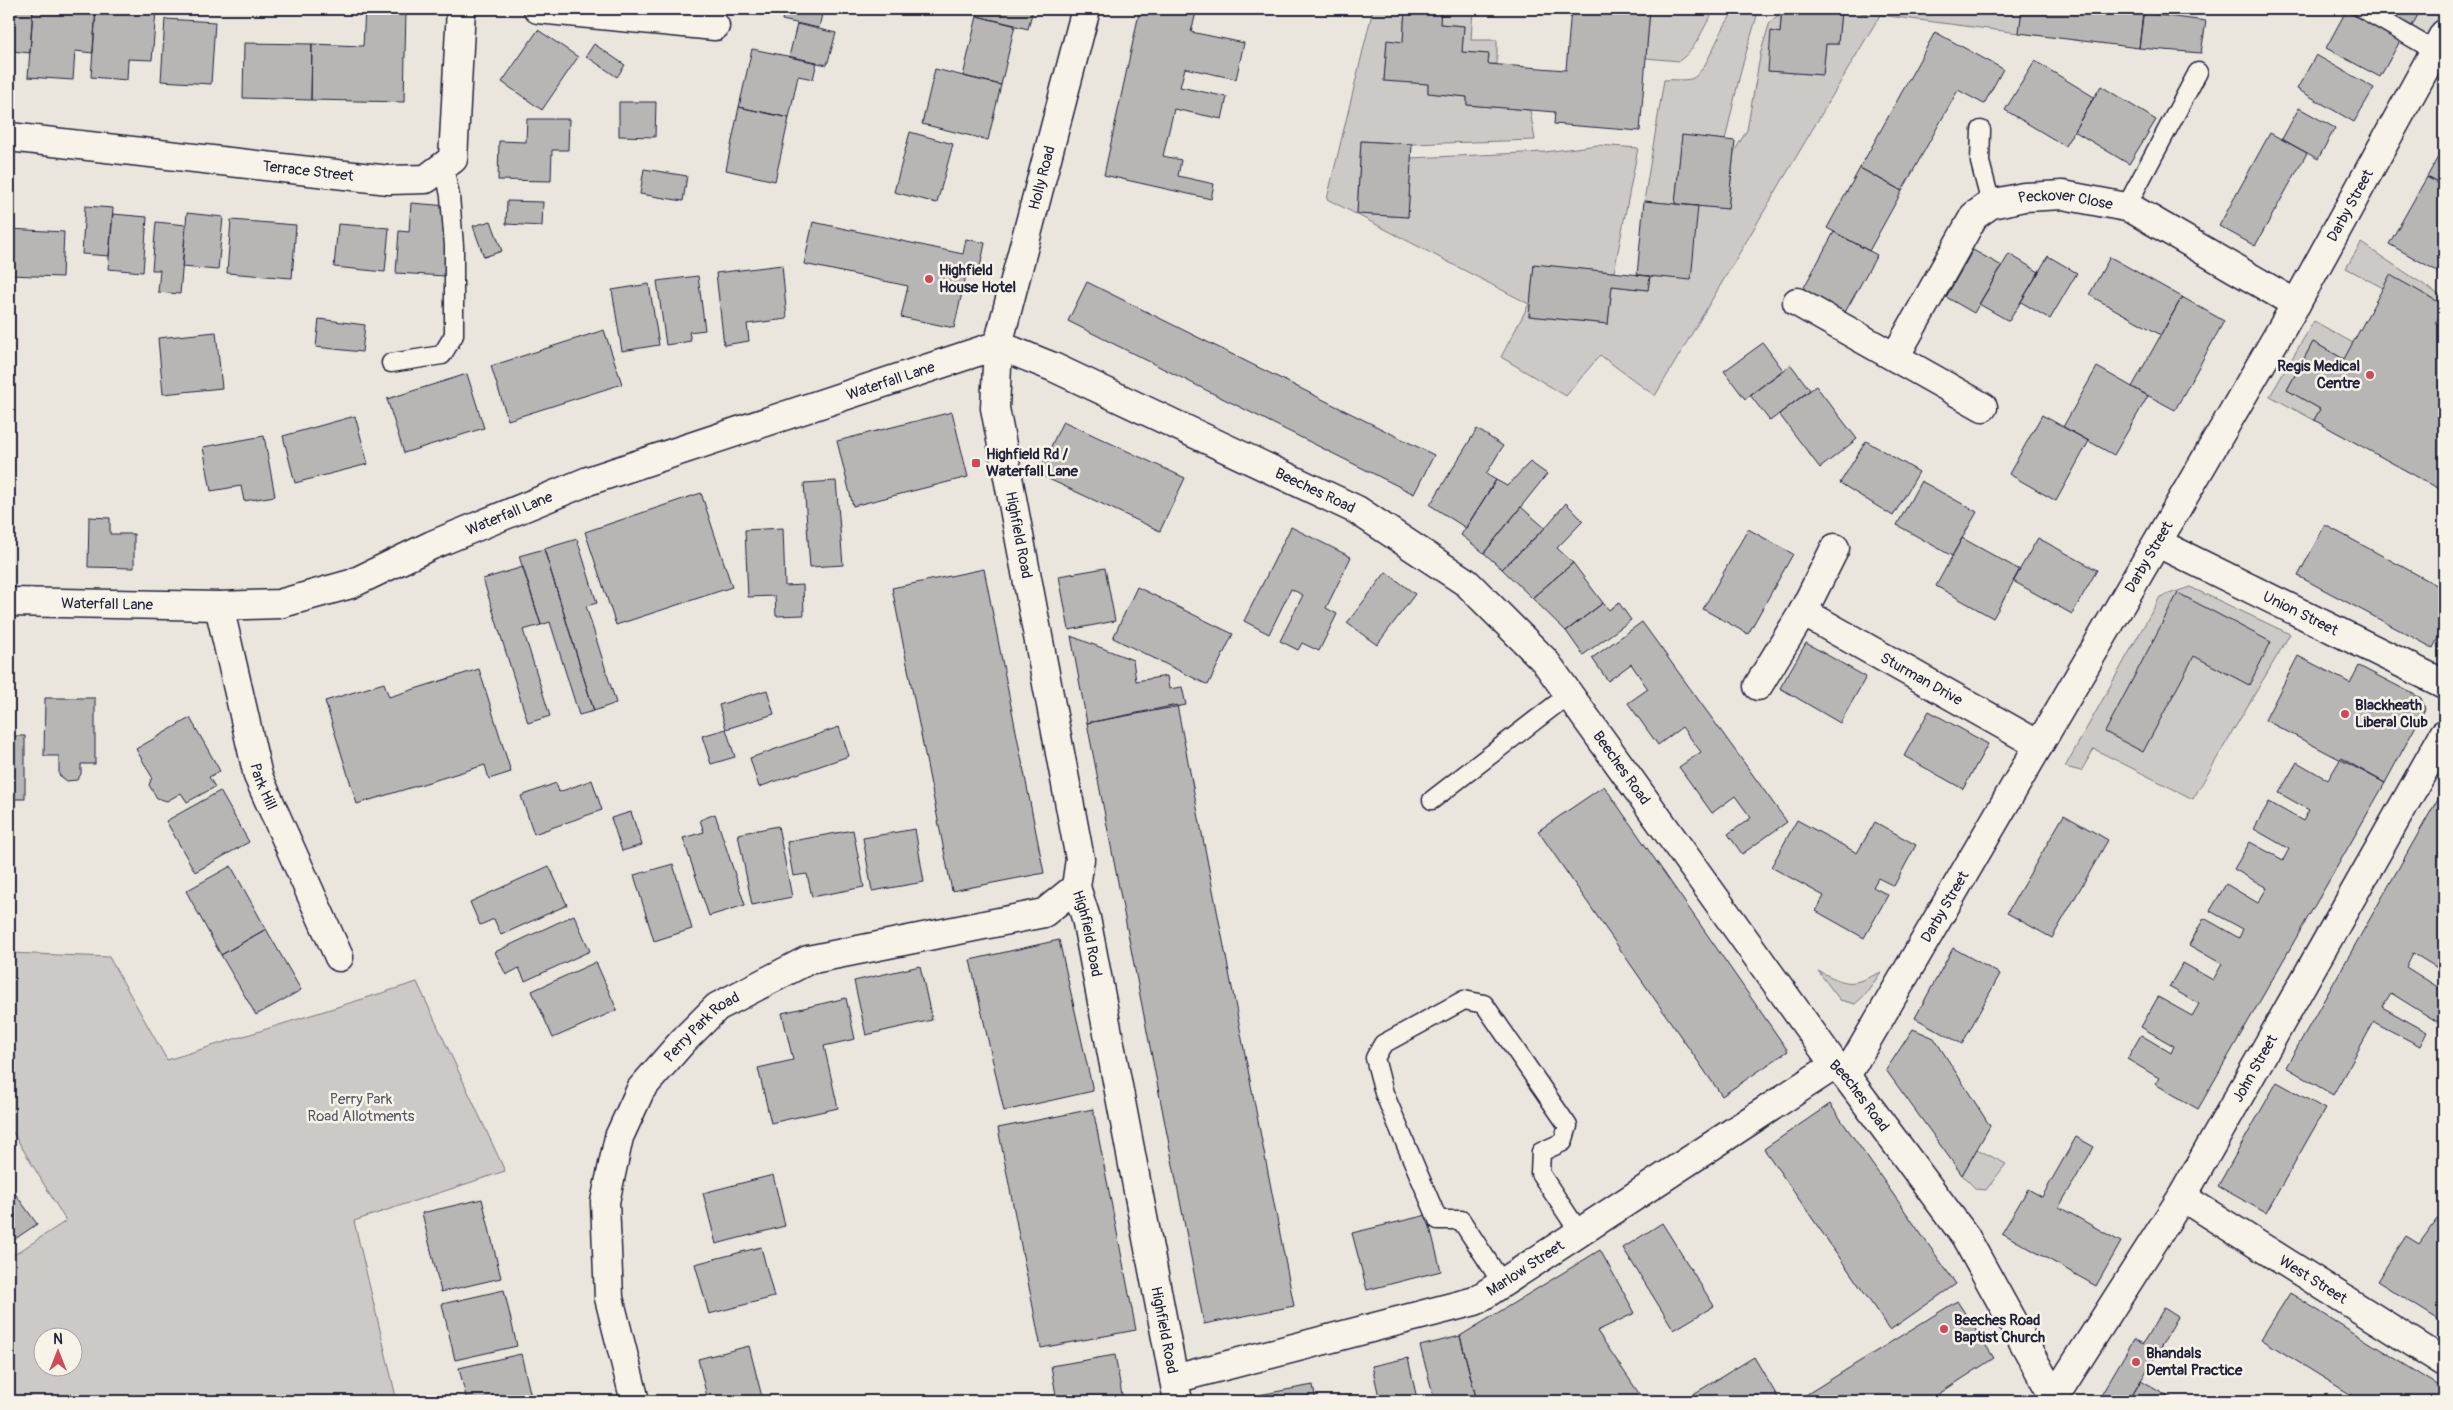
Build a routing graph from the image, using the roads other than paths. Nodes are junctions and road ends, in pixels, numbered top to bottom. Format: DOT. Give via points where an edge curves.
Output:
graph roads {
  1 [pos="461,9"];
  2 [pos="538,9"];
  3 [pos="1086,9"];
  4 [pos="2363,9"];
  5 [pos="715,26"];
  6 [pos="2439,43"];
  7 [pos="2198,72"];
  8 [pos="1981,130"];
  9 [pos="9,137"];
  10 [pos="444,166"];
  11 [pos="1991,204"];
  12 [pos="2126,207"];
  13 [pos="1797,302"];
  14 [pos="2296,304"];
  15 [pos="998,345"];
  16 [pos="1895,357"];
  17 [pos="391,363"];
  18 [pos="1983,407"];
  19 [pos="2158,543"];
  20 [pos="1835,548"];
  21 [pos="9,602"];
  22 [pos="220,606"];
  23 [pos="1803,612"];
  24 [pos="2444,684"];
  25 [pos="1758,686"];
  26 [pos="1568,695"];
  27 [pos="2444,734"];
  28 [pos="2039,745"];
  29 [pos="1432,800"];
  30 [pos="1076,887"];
  31 [pos="338,957"];
  32 [pos="1841,1070"];
  33 [pos="2182,1197"];
  34 [pos="1579,1232"];
  35 [pos="1502,1283"];
  36 [pos="2444,1362"];
  37 [pos="1176,1390"];
  38 [pos="2056,1399"];
  39 [pos="635,1401"];
  1 -- 10 [label="street" via="453,159"];
  2 -- 5 [label="street"];
  3 -- 15 [label="street, Holly Road"];
  4 -- 6 [label="lane"];
  6 -- 14 [label="street, Darby Street"];
  7 -- 12 [label="lane"];
  8 -- 11 [label="lane" via="1980,162"];
  9 -- 10 [label="street, Terrace Street" via="389,180 426,179"];
  10 -- 17 [label="lane" via="454,246 454,335 442,355"];
  11 -- 12 [label="street, Peckover Close" via="2024,197 2063,195"];
  11 -- 16 [label="street, Peckover Close" via="1974,216"];
  12 -- 14 [label="street, Peckover Close"];
  13 -- 16 [label="street"];
  14 -- 19 [label="street, Darby Street"];
  15 -- 22 [label="street, Waterfall Lane" via="588,481 432,545 351,584 279,604"];
  15 -- 26 [label="street, Beeches Road" via="1053,367 1357,510 1467,583 1545,662"];
  15 -- 30 [label="street, Highfield Road" via="995,408 1080,859"];
  16 -- 18 [label="street"];
  19 -- 24 [label="street, Union Street"];
  19 -- 28 [label="street, Darby Street"];
  20 -- 23 [label="street"];
  21 -- 22 [label="street, Waterfall Lane"];
  22 -- 31 [label="street, Park Hill" via="258,776"];
  23 -- 25 [label="street"];
  23 -- 28 [label="street, Sturman Drive"];
  26 -- 29 [label="lane"];
  26 -- 32 [label="street, Beeches Road"];
  27 -- 33 [label="street, John Street"];
  28 -- 32 [label="street, Darby Street"];
  30 -- 37 [label="street, Highfield Road" via="1086,918"];
  30 -- 39 [label="street, Perry Park Road" via="1044,913 808,960 717,1008 641,1089 619,1137 605,1202 608,1298"];
  32 -- 34 [label="street, Marlow Street"];
  32 -- 38 [label="street, Beeches Road" via="1965,1236"];
  33 -- 36 [label="street, West Street"];
  33 -- 38 [label="street, John Street"];
  34 -- 35 [label="street, Marlow Street"];
  34 -- 35 [label="lane" via="1540,1173 1541,1152 1563,1142 1568,1126 1484,1004 1464,1000 1383,1044 1375,1058 1384,1093 1438,1220 1461,1220"];
  35 -- 37 [label="street, Marlow Street" via="1474,1300"];
}
